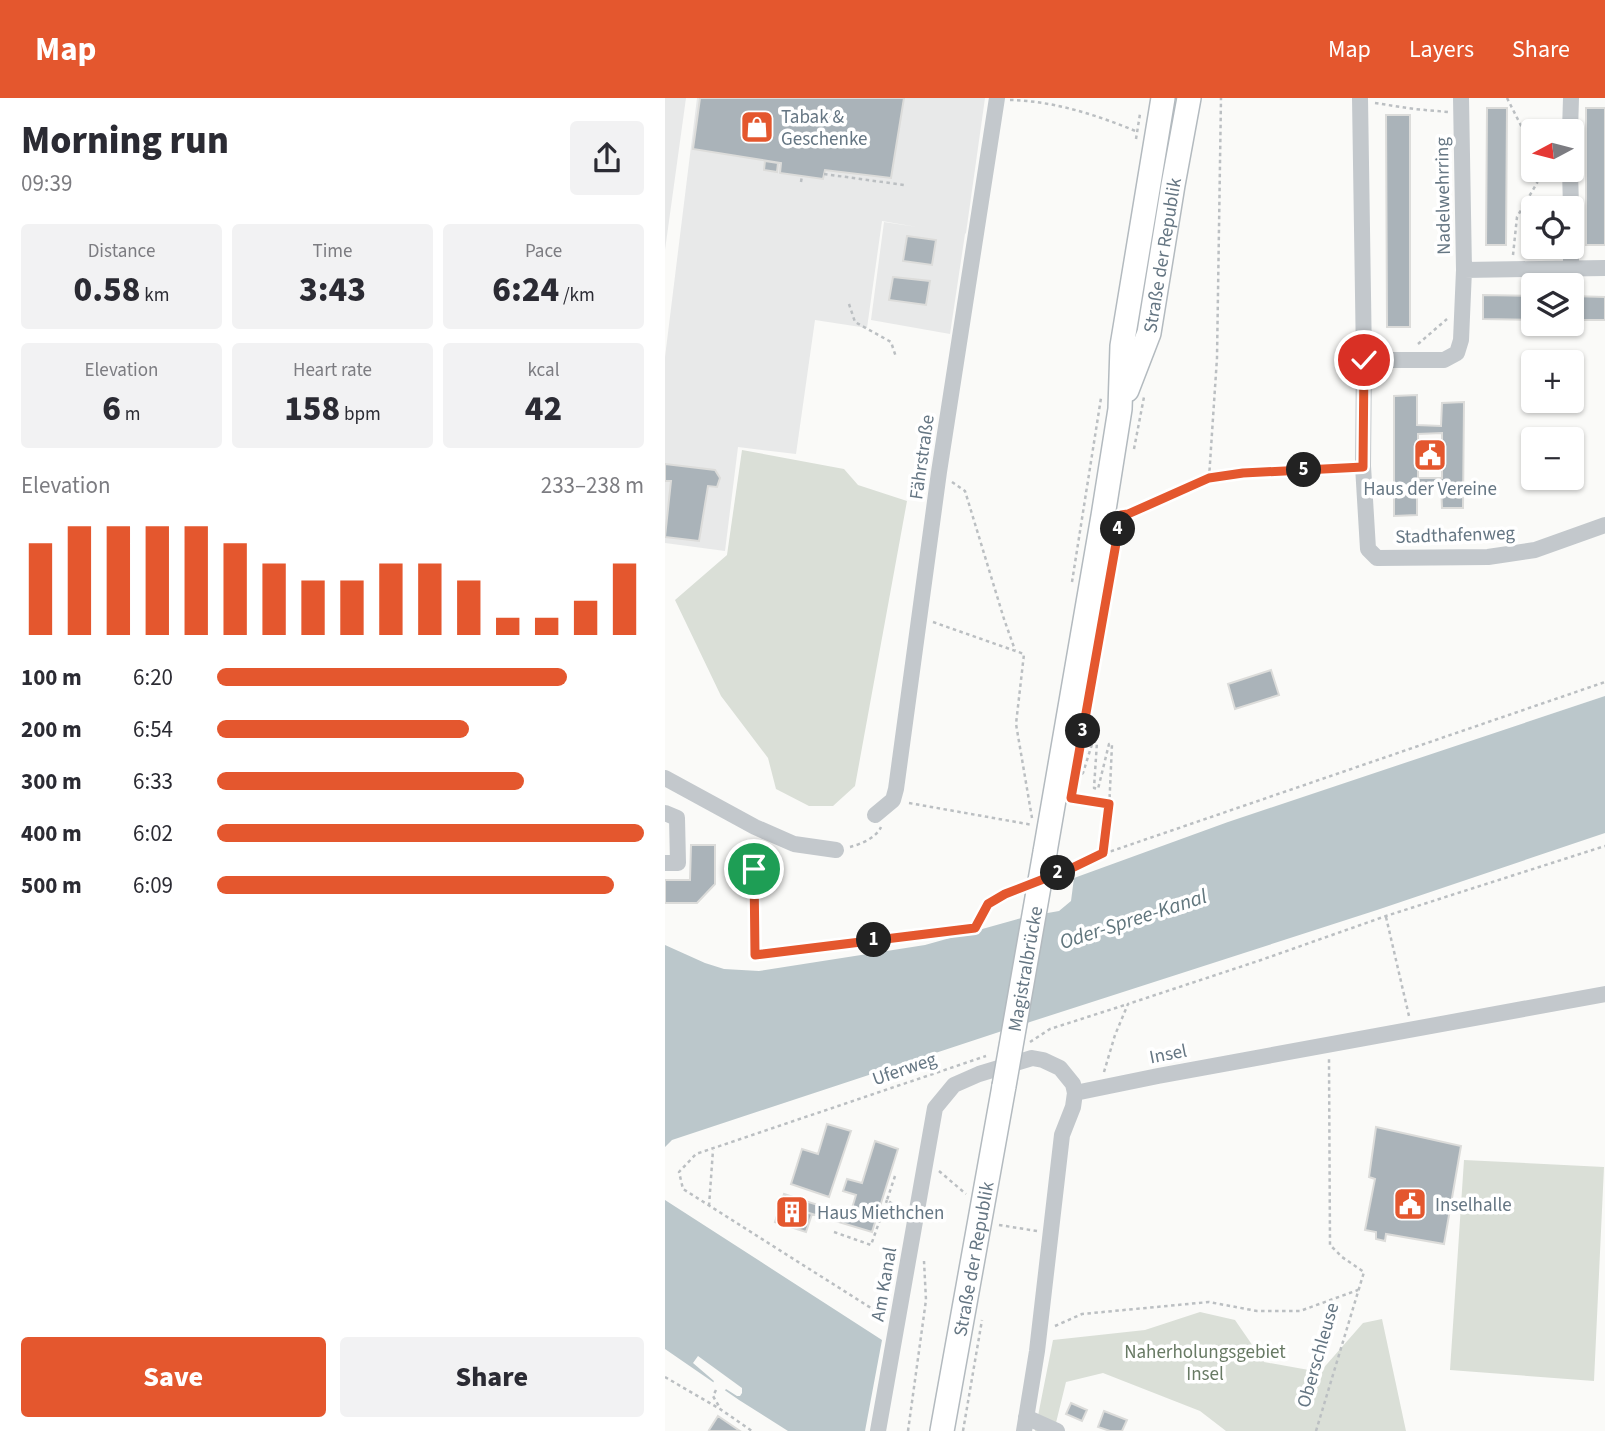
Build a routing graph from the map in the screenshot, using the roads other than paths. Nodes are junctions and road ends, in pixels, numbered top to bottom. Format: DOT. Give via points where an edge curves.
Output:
graph roads {
  1 [pos="1189,98"];
  2 [pos="1571,98"];
  3 [pos="997,99"];
  4 [pos="1359,99"];
  5 [pos="1153,102"];
  6 [pos="1462,105"];
  7 [pos="1570,119"];
  8 [pos="1571,259"];
  9 [pos="1571,268"];
  10 [pos="1605,268"];
  11 [pos="1464,270"];
  12 [pos="1364,360"];
  13 [pos="1120,409"];
  14 [pos="1363,467"];
  15 [pos="1243,473"];
  16 [pos="1605,525"];
  17 [pos="665,778"];
  18 [pos="665,813"];
  19 [pos="876,815"];
  20 [pos="836,850"];
  21 [pos="1045,852"];
  22 [pos="665,863"];
  23 [pos="1605,995"];
  24 [pos="1004,1086"];
  25 [pos="1075,1093"];
  26 [pos="1025,1424"];
  27 [pos="878,1431"];
  28 [pos="942,1431"];
  29 [pos="1057,1431"];
  1 -- 13 [label="main road, Straße der Republik" via="1149,333"];
  2 -- 7 [label="street"];
  3 -- 19 [label="street, Fährstraße" via="898,776 893,800"];
  4 -- 12 [label="street, Stadthafenweg"];
  5 -- 13 [label="main road, Straße der Republik" via="1122,346"];
  6 -- 11 [label="street, Nadelwehrring"];
  8 -- 9 [label="street"];
  9 -- 10 [label="street, Nadelwehrring"];
  9 -- 11 [label="street, Nadelwehrring"];
  11 -- 12 [label="street" via="1457,353 1444,360"];
  12 -- 14 [label="street, Stadthafenweg"];
  13 -- 21 [label="main road, Straße der Republik"];
  14 -- 15 [label="lane"];
  14 -- 16 [label="street, Stadthafenweg" via="1368,549 1377,558 1488,557 1535,551"];
  17 -- 20 [label="street" via="794,844"];
  18 -- 22 [label="street" via="677,818 678,863"];
  21 -- 24 [label="main road, Magistralbrücke, bridge"];
  23 -- 25 [label="street, Insel"];
  24 -- 28 [label="main road, Straße der Republik"];
  25 -- 26 [label="street" via="1062,1135"];
  25 -- 27 [label="street, Am Kanal" via="1060,1068 1032,1058 954,1085 935,1108"];
  26 -- 29 [label="street"];
}
